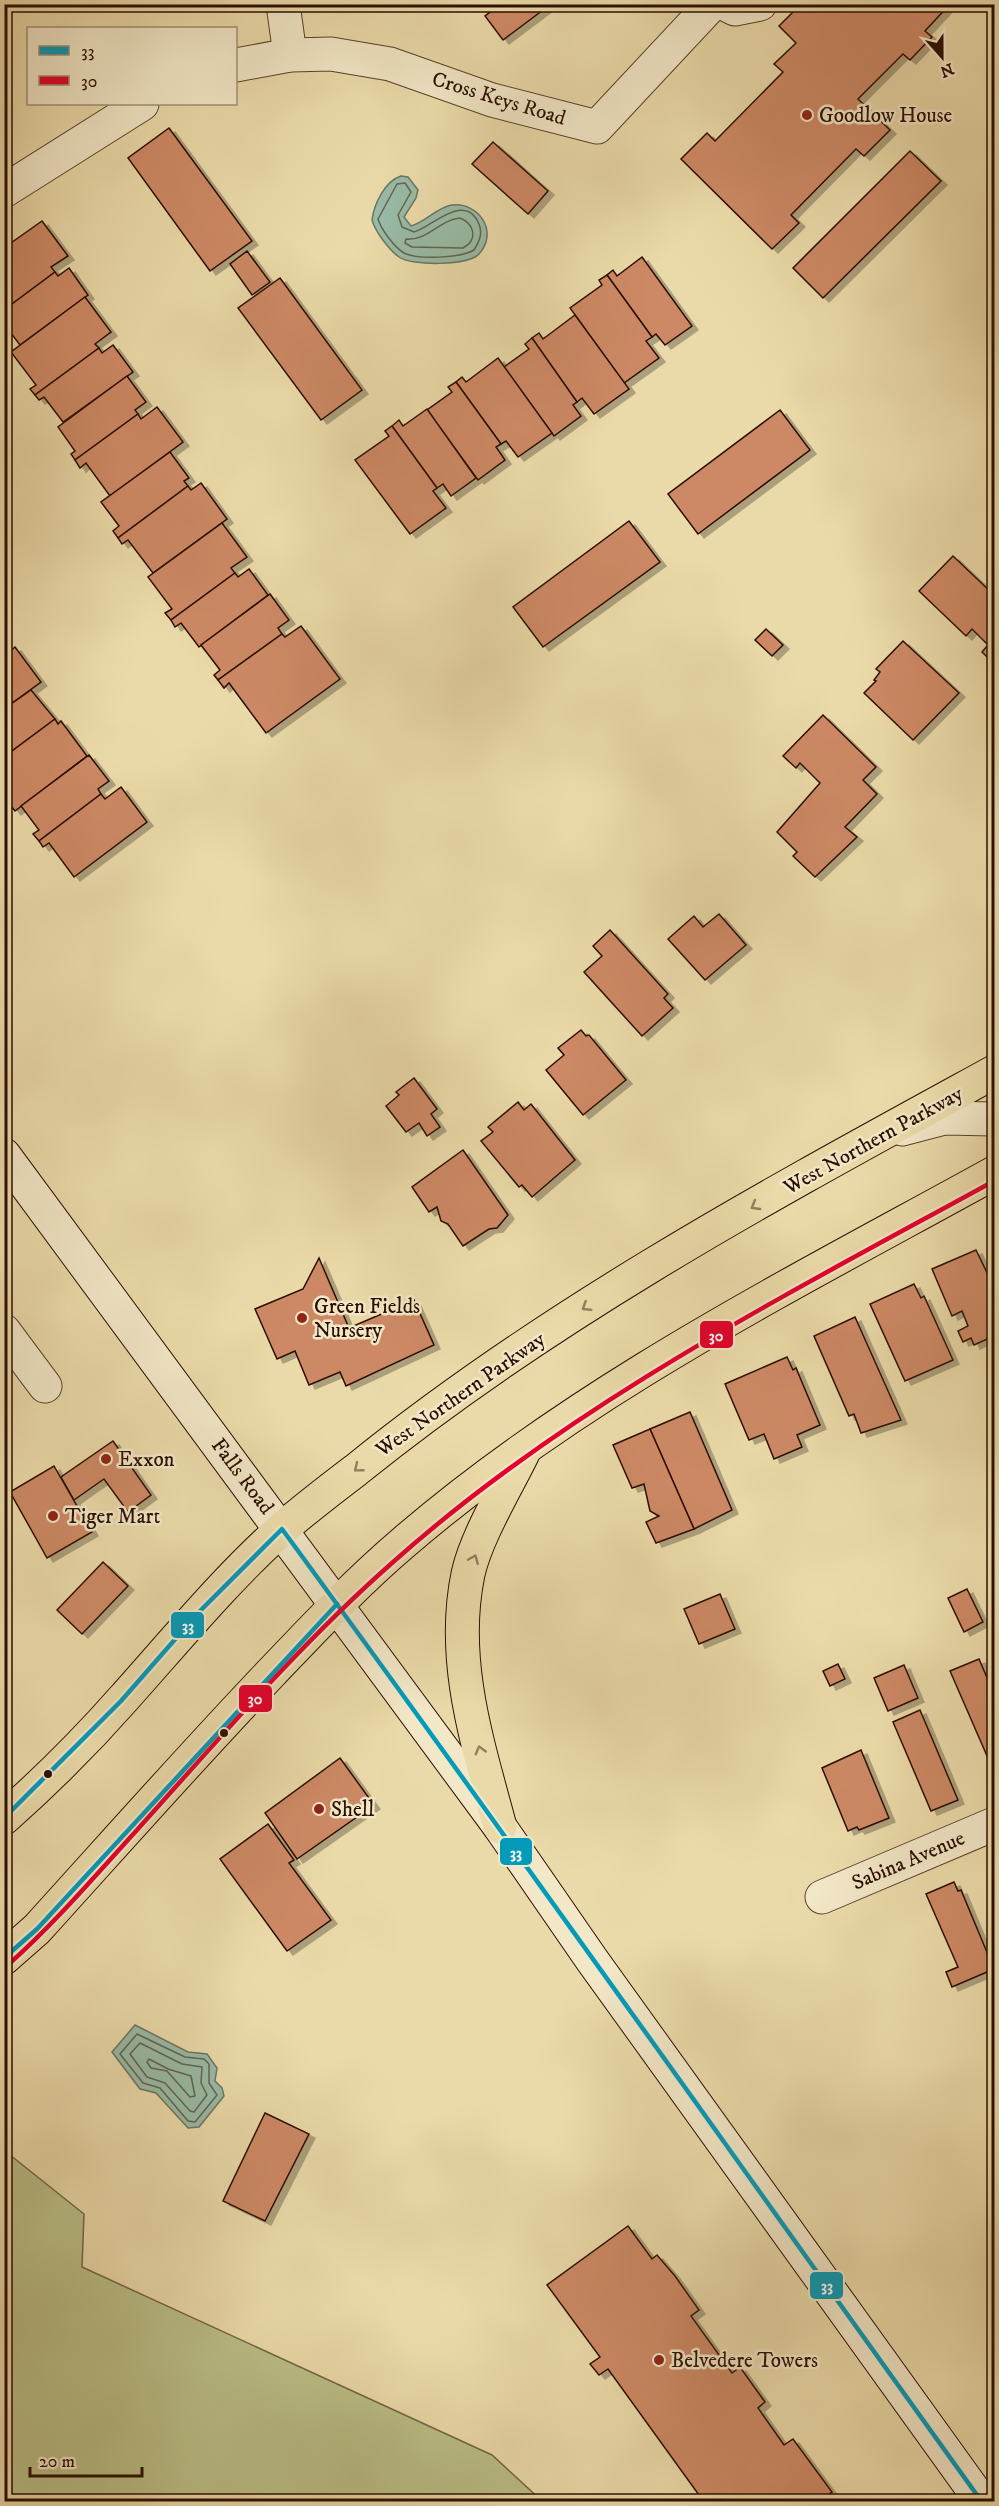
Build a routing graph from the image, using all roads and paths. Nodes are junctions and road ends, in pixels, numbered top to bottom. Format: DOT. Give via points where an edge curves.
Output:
graph roads {
  1 [pos="283,4"];
  2 [pos="711,4"];
  3 [pos="725,4"];
  4 [pos="760,4"];
  5 [pos="290,55"];
  6 [pos="237,66"];
  7 [pos="140,105"];
  8 [pos="4,191"];
  9 [pos="994,1072"];
  10 [pos="994,1119"];
  11 [pos="879,1135"];
  12 [pos="4,1155"];
  13 [pos="994,1173"];
  14 [pos="4,1331"];
  15 [pos="45,1386"];
  16 [pos="528,1444"];
  17 [pos="282,1528"];
  18 [pos="337,1604"];
  19 [pos="4,1818"];
  20 [pos="994,1824"];
  21 [pos="500,1827"];
  22 [pos="822,1897"];
  23 [pos="4,1958"];
  24 [pos="982,2502"];
  1 -- 5 [label="main road"];
  2 -- 5 [label="main road, Cross Keys Road" via="597,127 492,100 390,64 331,54"];
  3 -- 4 [label="main road" via="735,9"];
  5 -- 6 [label="main road, Cross Keys Road"];
  7 -- 8 [label="main road"];
  9 -- 11 [label="main road, West Northern Parkway"];
  10 -- 11 [label="main road" via="944,1118"];
  11 -- 17 [label="main road, West Northern Parkway, one-way" via="636,1276 516,1351 402,1432"];
  12 -- 17 [label="main road, Falls Road"];
  13 -- 16 [label="main road" via="654,1362"];
  14 -- 15 [label="main road"];
  16 -- 18 [label="main road" via="403,1542"];
  21 -- 16 [label="main road, one-way" via="468,1707 461,1640 468,1572"];
  17 -- 18 [label="main road, Falls Road"];
  17 -- 19 [label="main road, West Northern Parkway" via="199,1612 122,1701"];
  18 -- 21 [label="main road, Falls Road"];
  18 -- 23 [label="main road" via="37,1929"];
  20 -- 22 [label="main road, Sabina Avenue"];
  21 -- 24 [label="main road, Falls Road"];
}
